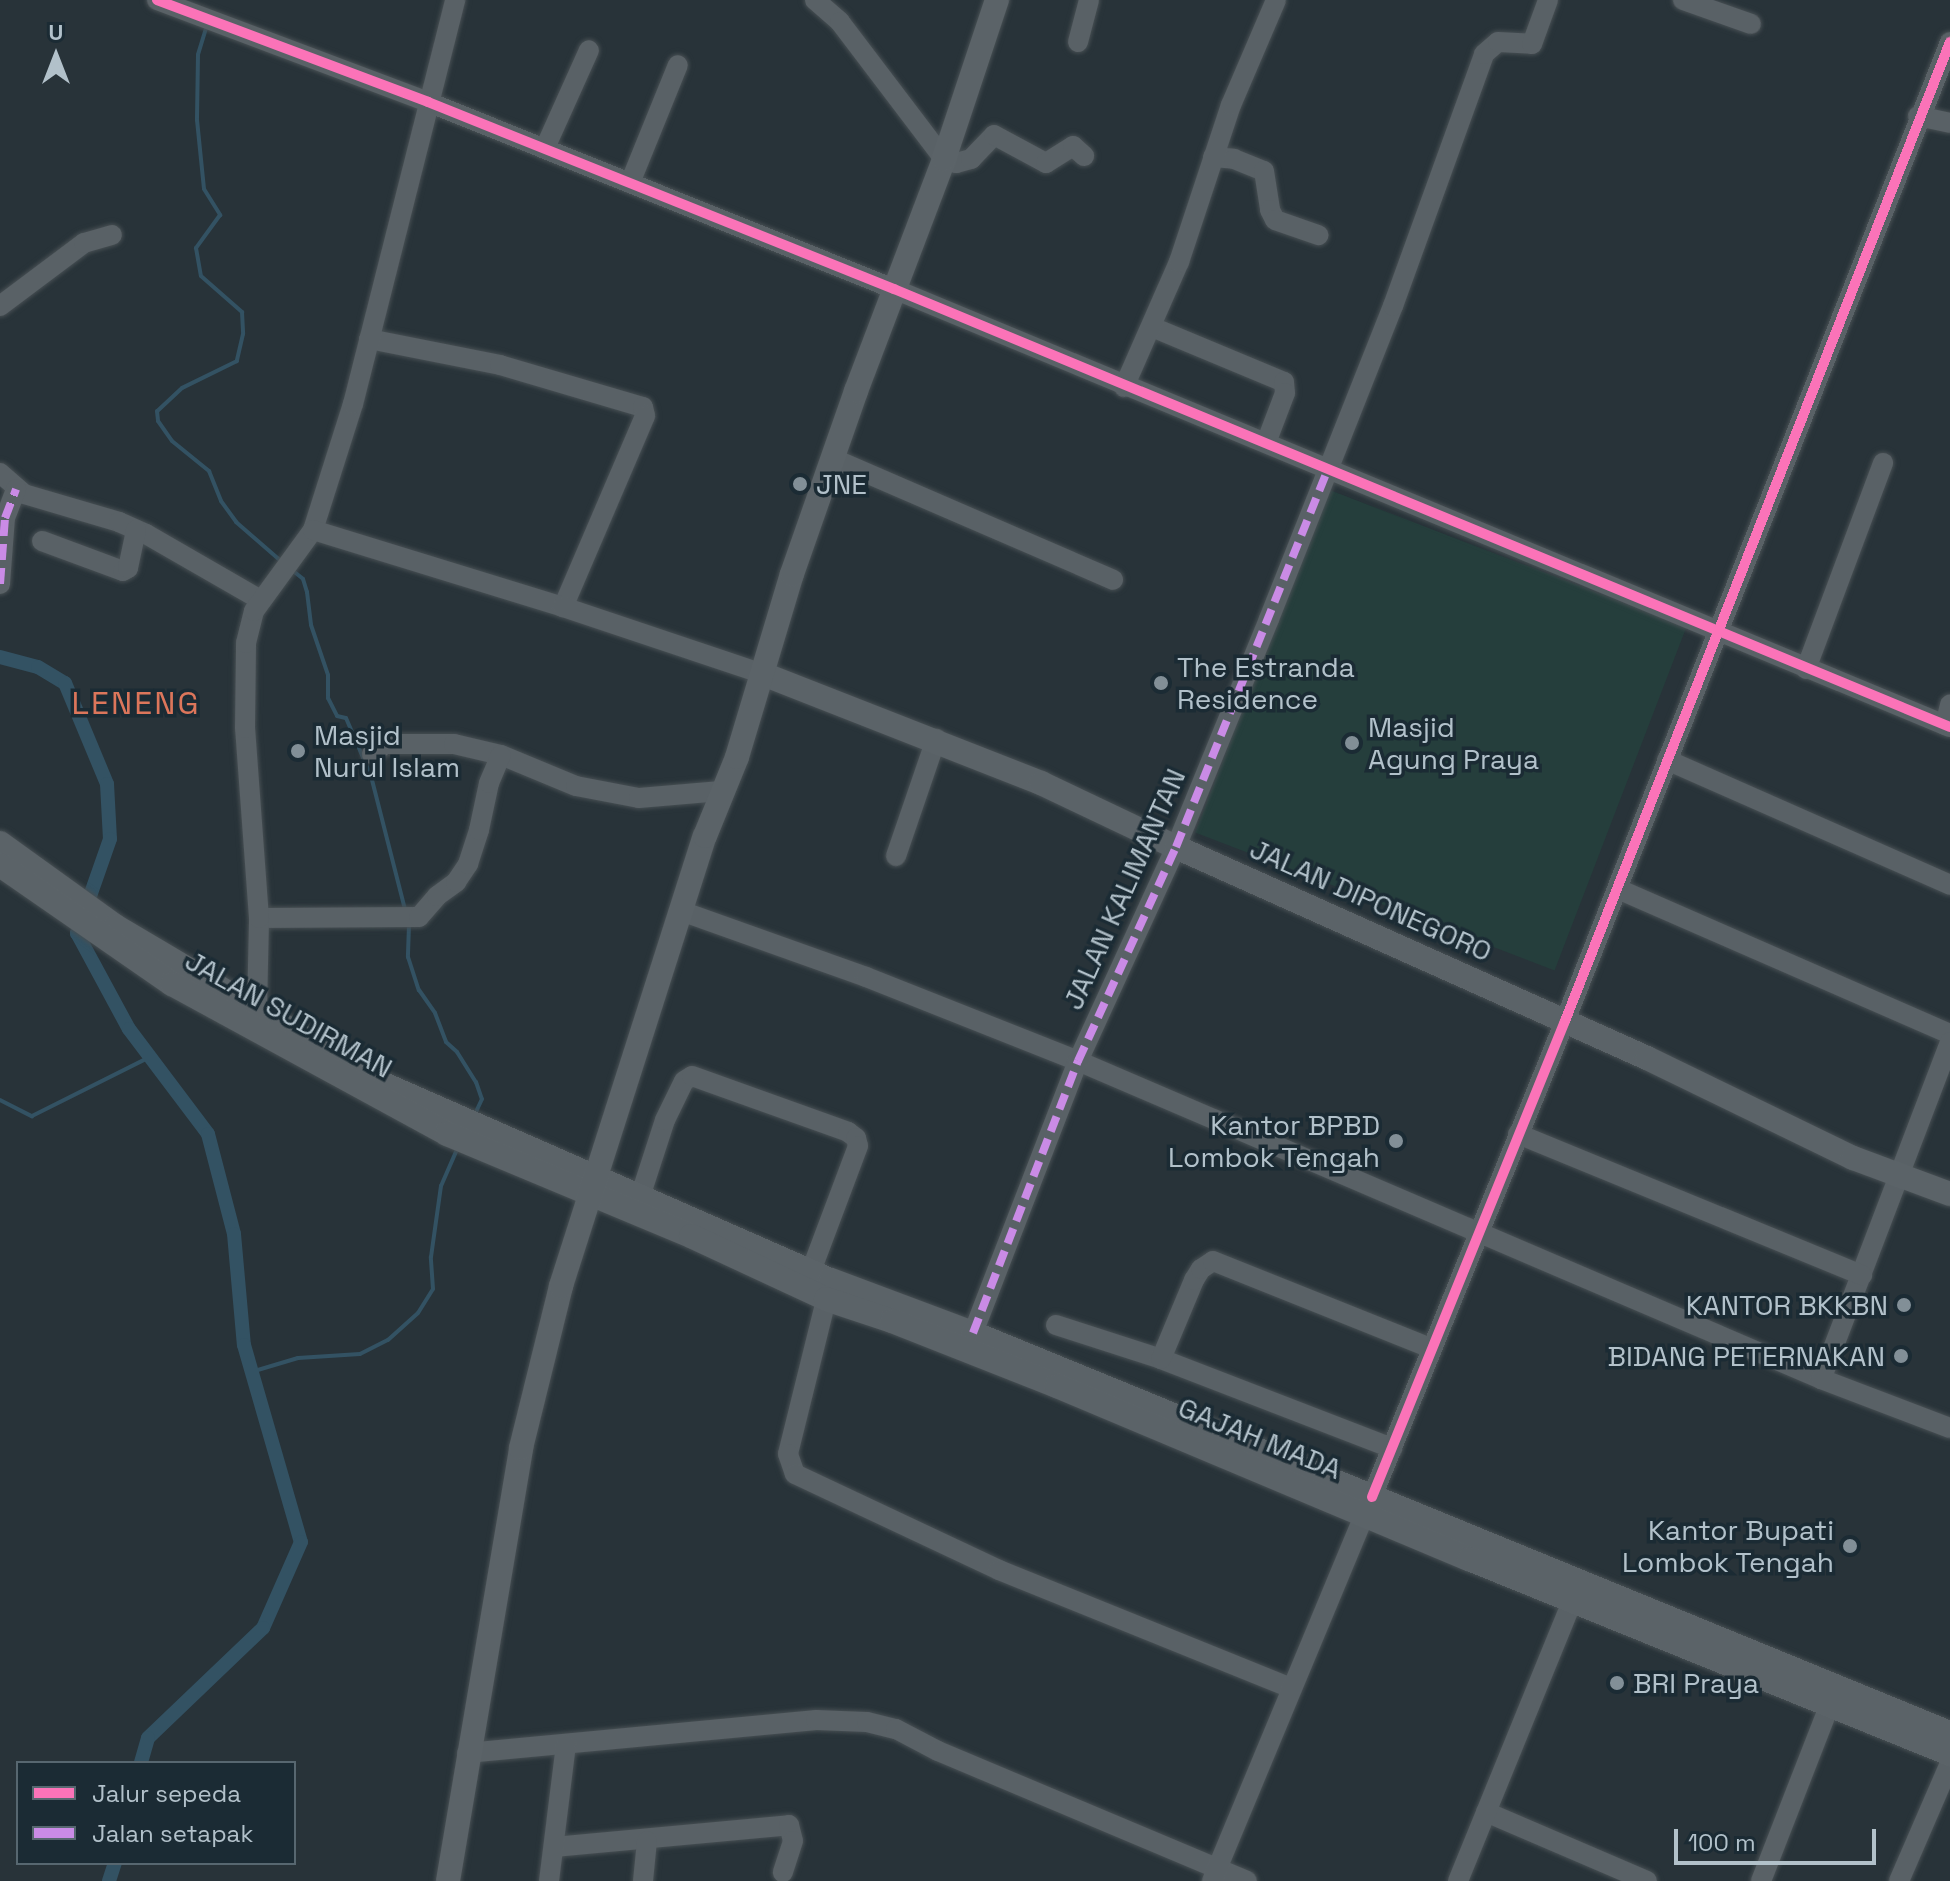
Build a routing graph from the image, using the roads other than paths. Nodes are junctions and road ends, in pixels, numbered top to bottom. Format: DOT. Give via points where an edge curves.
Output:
graph roads {
  1 [pos="455,0"];
  2 [pos="815,0"];
  3 [pos="997,0"];
  4 [pos="1089,0"];
  5 [pos="1276,0"];
  6 [pos="1548,0"];
  7 [pos="1683,0"];
  8 [pos="167,1"];
  9 [pos="1724,6"];
  10 [pos="1751,24"];
  11 [pos="1078,42"];
  12 [pos="1950,42"];
  13 [pos="589,50"];
  14 [pos="678,65"];
  15 [pos="428,102"];
  16 [pos="1918,116"];
  17 [pos="1950,123"];
  18 [pos="545,148"];
  19 [pos="1084,156"];
  20 [pos="1213,157"];
  21 [pos="944,159"];
  22 [pos="630,183"];
  23 [pos="112,235"];
  24 [pos="1318,235"];
  25 [pos="894,289"];
  26 [pos="0,306"];
  27 [pos="1152,327"];
  28 [pos="369,339"];
  29 [pos="1124,387"];
  30 [pos="1266,443"];
  31 [pos="834,459"];
  32 [pos="1883,463"];
  33 [pos="1328,469"];
  34 [pos="0,473"];
  35 [pos="16,489"];
  36 [pos="136,530"];
  37 [pos="313,530"];
  38 [pos="42,541"];
  39 [pos="1113,580"];
  40 [pos="0,584"];
  41 [pos="261,600"];
  42 [pos="563,607"];
  43 [pos="1716,632"];
  44 [pos="1806,669"];
  45 [pos="763,674"];
  46 [pos="1948,719"];
  47 [pos="936,739"];
  48 [pos="372,754"];
  49 [pos="501,755"];
  50 [pos="1667,760"];
  51 [pos="721,791"];
  52 [pos="0,843"];
  53 [pos="1176,847"];
  54 [pos="896,856"];
  55 [pos="0,865"];
  56 [pos="1950,885"];
  57 [pos="1618,889"];
  58 [pos="57,895"];
  59 [pos="681,911"];
  60 [pos="259,918"];
  61 [pos="111,932"];
  62 [pos="257,1009"];
  63 [pos="1565,1021"];
  64 [pos="1950,1034"];
  65 [pos="1950,1042"];
  66 [pos="1078,1061"];
  67 [pos="448,1123"];
  68 [pos="1518,1134"];
  69 [pos="479,1137"];
  70 [pos="1900,1177"];
  71 [pos="594,1187"];
  72 [pos="1950,1194"];
  73 [pos="640,1197"];
  74 [pos="1478,1235"];
  75 [pos="1862,1275"];
  76 [pos="822,1283"];
  77 [pos="1056,1325"];
  78 [pos="973,1333"];
  79 [pos="1431,1348"];
  80 [pos="1161,1359"];
  81 [pos="1821,1379"];
  82 [pos="1121,1404"];
  83 [pos="1950,1428"];
  84 [pos="1392,1448"];
  85 [pos="1368,1505"];
  86 [pos="1572,1601"];
  87 [pos="1708,1644"];
  88 [pos="1291,1688"];
  89 [pos="1830,1704"];
  90 [pos="1950,1733"];
  91 [pos="566,1745"];
  92 [pos="467,1753"];
  93 [pos="1950,1754"];
  94 [pos="1950,1763"];
  95 [pos="1486,1812"];
  96 [pos="647,1841"];
  97 [pos="554,1847"];
  98 [pos="783,1872"];
  99 [pos="1214,1875"];
  100 [pos="448,1881"];
  101 [pos="549,1881"];
  102 [pos="643,1881"];
  103 [pos="1247,1881"];
  104 [pos="1458,1881"];
  105 [pos="1647,1881"];
  106 [pos="1761,1881"];
  107 [pos="1899,1881"];
  1 -- 15 [label="street"];
  2 -- 21 [label="street" via="840,22"];
  3 -- 21 [label="main road"];
  4 -- 11 [label="street"];
  5 -- 20 [label="street"];
  6 -- 33 [label="street, JALAN KALIMANTAN" via="1532,44 1498,42 1484,54"];
  7 -- 9 [label="street"];
  8 -- 15 [label="street"];
  9 -- 10 [label="street"];
  12 -- 16 [label="street"];
  13 -- 18 [label="street"];
  14 -- 22 [label="street"];
  15 -- 18 [label="street"];
  15 -- 28 [label="street"];
  16 -- 17 [label="street"];
  16 -- 43 [label="street"];
  18 -- 22 [label="street"];
  19 -- 21 [label="street" via="1073,146 1046,163 994,135 971,159"];
  20 -- 24 [label="street" via="1264,171 1275,220"];
  20 -- 27 [label="street" via="1189,236"];
  21 -- 25 [label="main road"];
  22 -- 25 [label="street"];
  23 -- 26 [label="street" via="84,243"];
  25 -- 29 [label="street"];
  25 -- 31 [label="main road"];
  27 -- 29 [label="street"];
  27 -- 30 [label="street" via="1284,382 1285,393"];
  28 -- 37 [label="street"];
  28 -- 42 [label="street" via="500,365 643,407 645,416"];
  29 -- 30 [label="street"];
  30 -- 33 [label="street"];
  31 -- 39 [label="street"];
  31 -- 45 [label="main road"];
  32 -- 44 [label="street"];
  33 -- 43 [label="street"];
  33 -- 53 [label="street, JALAN KALIMANTAN"];
  34 -- 35 [label="street"];
  35 -- 36 [label="street"];
  35 -- 40 [label="street" via="5,518"];
  36 -- 38 [label="street" via="125,571"];
  36 -- 41 [label="street"];
  37 -- 41 [label="street"];
  37 -- 42 [label="street"];
  41 -- 60 [label="street" via="249,626 245,657"];
  42 -- 45 [label="street"];
  43 -- 44 [label="street"];
  43 -- 50 [label="street"];
  44 -- 46 [label="street"];
  45 -- 47 [label="main road, JALAN DIPONEGORO"];
  45 -- 51 [label="main road"];
  47 -- 53 [label="main road, JALAN DIPONEGORO"];
  47 -- 54 [label="street"];
  48 -- 49 [label="street" via="385,744 422,743"];
  49 -- 51 [label="street" via="569,784 639,798"];
  49 -- 60 [label="street" via="464,871 410,919"];
  50 -- 56 [label="street"];
  50 -- 57 [label="street"];
  51 -- 59 [label="main road"];
  52 -- 58 [label="main road"];
  53 -- 63 [label="main road, JALAN DIPONEGORO"];
  53 -- 66 [label="street, JALAN KALIMANTAN"];
  55 -- 58 [label="main road"];
  57 -- 63 [label="street"];
  57 -- 64 [label="street"];
  58 -- 61 [label="main road"];
  59 -- 66 [label="street"];
  59 -- 71 [label="main road"];
  60 -- 62 [label="street"];
  61 -- 62 [label="main road"];
  61 -- 67 [label="main road, JALAN SUDIRMAN" via="237,1022"];
  62 -- 67 [label="main road"];
  63 -- 68 [label="street"];
  63 -- 70 [label="main road, JALAN DIPONEGORO"];
  65 -- 70 [label="street"];
  66 -- 74 [label="street"];
  66 -- 78 [label="street, JALAN KALIMANTAN"];
  67 -- 69 [label="main road"];
  68 -- 74 [label="street"];
  68 -- 75 [label="street"];
  69 -- 71 [label="main road"];
  69 -- 71 [label="main road" via="540,1173"];
  70 -- 72 [label="main road, JALAN DIPONEGORO"];
  70 -- 75 [label="street"];
  71 -- 73 [label="main road, GAJAH MADA"];
  71 -- 76 [label="main road, GAJAH MADA" via="691,1236"];
  71 -- 92 [label="main road" via="561,1286 521,1448"];
  73 -- 76 [label="main road, GAJAH MADA"];
  73 -- 76 [label="street" via="665,1120 684,1081 692,1076 848,1132 858,1146"];
  74 -- 79 [label="street"];
  74 -- 81 [label="street"];
  75 -- 81 [label="street"];
  76 -- 78 [label="main road, GAJAH MADA"];
  76 -- 82 [label="main road, GAJAH MADA" via="892,1321"];
  76 -- 88 [label="street" via="788,1454 795,1474 999,1570"];
  77 -- 80 [label="street"];
  78 -- 82 [label="main road, GAJAH MADA"];
  79 -- 80 [label="street" via="1213,1261 1194,1280"];
  79 -- 84 [label="street"];
  80 -- 84 [label="street"];
  81 -- 83 [label="street"];
  82 -- 85 [label="main road, GAJAH MADA"];
  84 -- 85 [label="street"];
  85 -- 86 [label="main road, GAJAH MADA"];
  85 -- 87 [label="main road, GAJAH MADA"];
  85 -- 88 [label="street"];
  86 -- 87 [label="main road, GAJAH MADA"];
  86 -- 95 [label="street"];
  87 -- 89 [label="main road, GAJAH MADA"];
  87 -- 90 [label="main road, GAJAH MADA"];
  88 -- 99 [label="street"];
  89 -- 93 [label="main road, GAJAH MADA"];
  89 -- 106 [label="street"];
  91 -- 92 [label="street"];
  91 -- 97 [label="street"];
  91 -- 99 [label="street" via="816,1720 867,1722 896,1729"];
  92 -- 100 [label="main road"];
  94 -- 107 [label="street"];
  95 -- 104 [label="street"];
  95 -- 105 [label="street"];
  96 -- 97 [label="street"];
  96 -- 98 [label="street" via="789,1825 794,1838"];
  96 -- 102 [label="street"];
  97 -- 101 [label="street"];
  99 -- 103 [label="street"];
}
